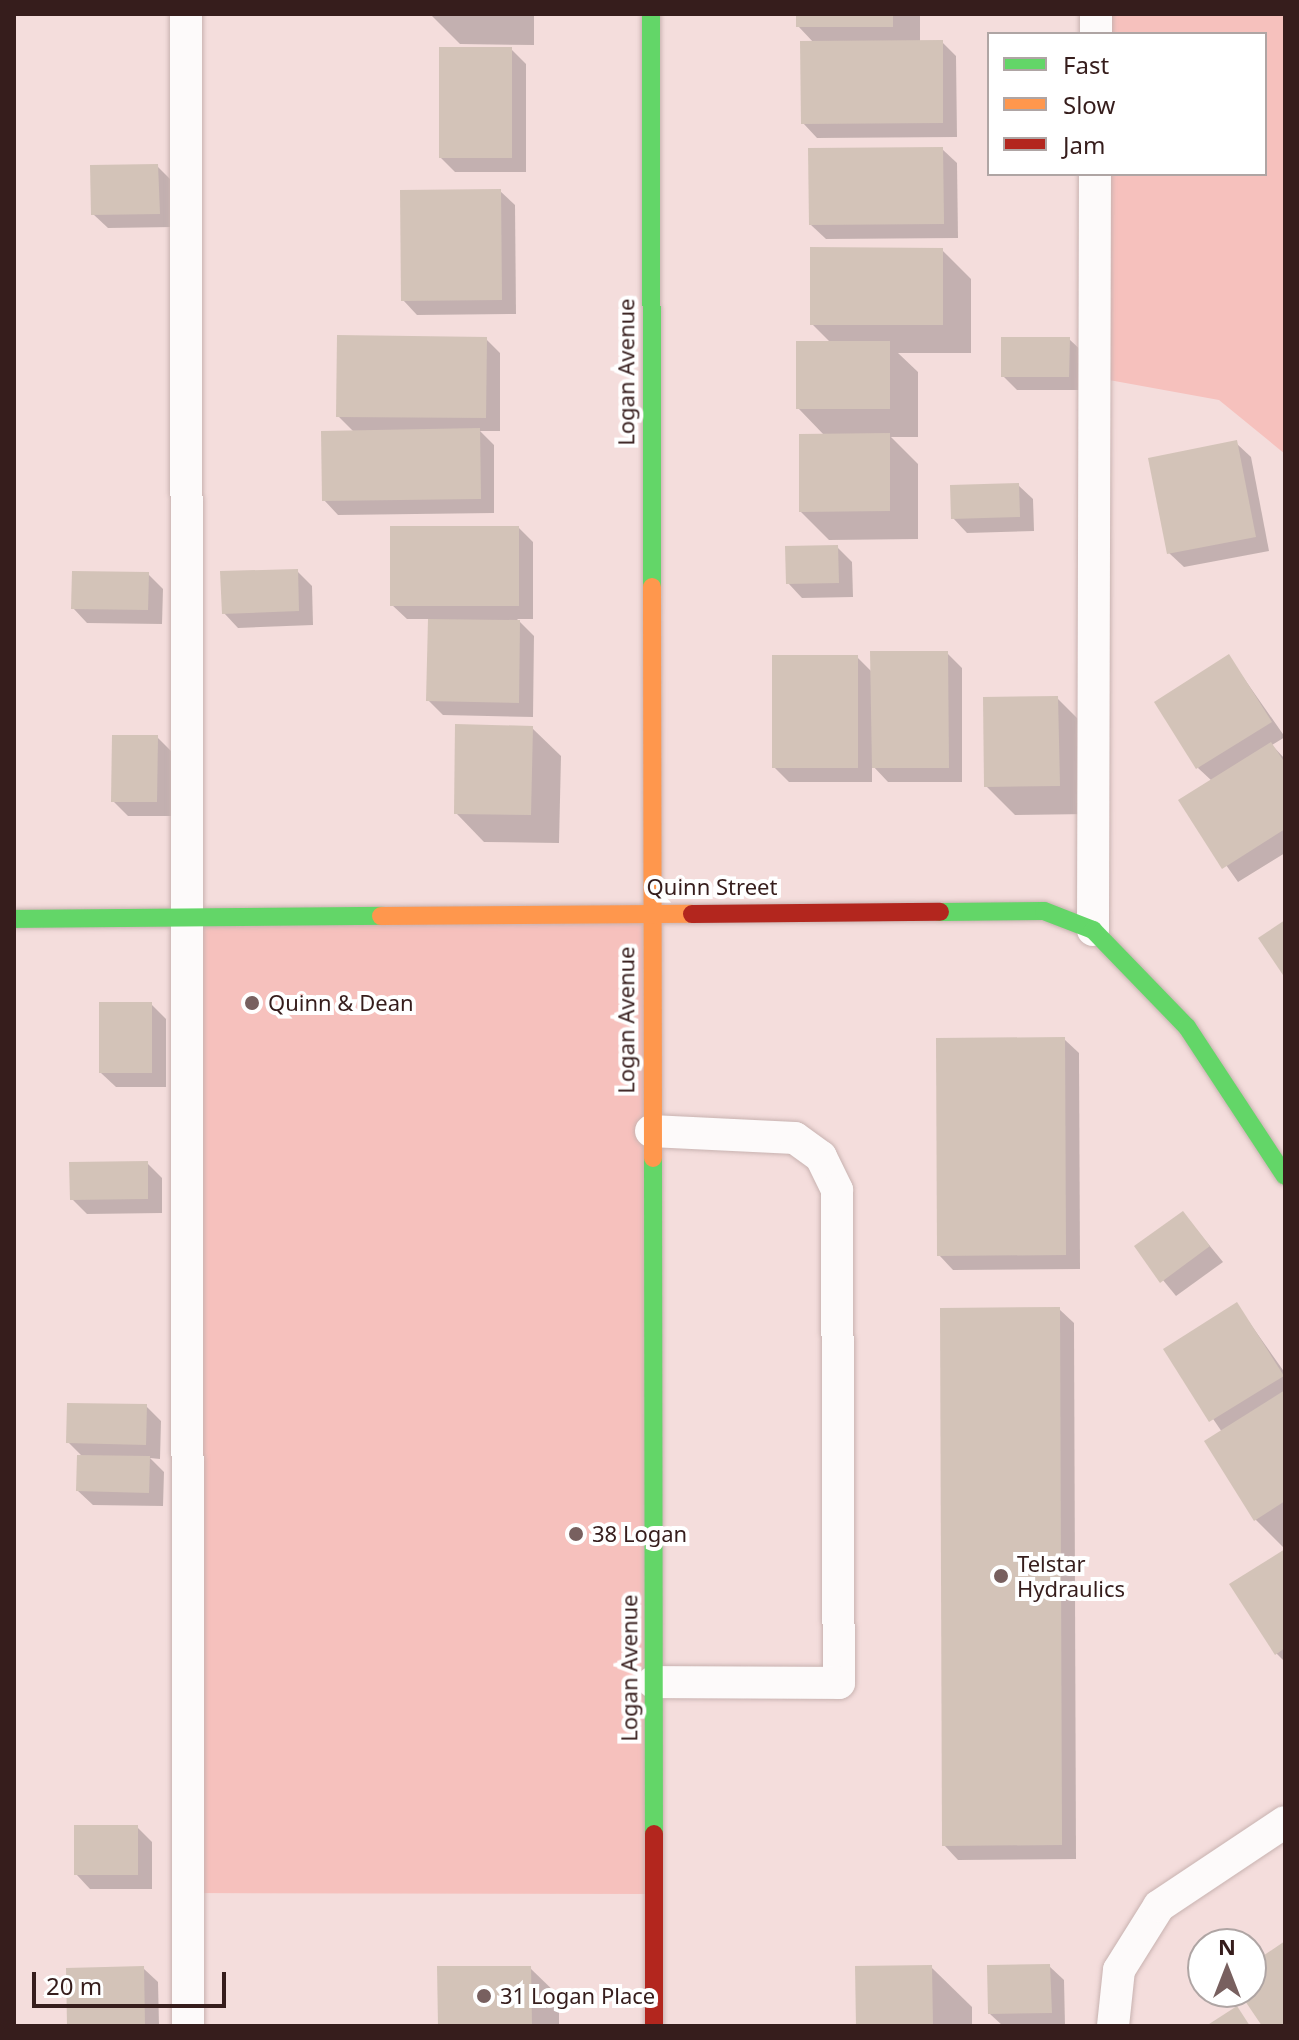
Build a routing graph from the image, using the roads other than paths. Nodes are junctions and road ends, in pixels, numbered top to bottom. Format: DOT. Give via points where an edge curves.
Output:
graph roads {
  1 [pos="186,14"];
  2 [pos="651,14"];
  3 [pos="1095,176"];
  4 [pos="649,910"];
  5 [pos="192,917"];
  6 [pos="14,919"];
  7 [pos="1093,930"];
  8 [pos="651,1131"];
  9 [pos="1285,1176"];
  10 [pos="653,1682"];
  11 [pos="1285,1822"];
  12 [pos="188,2026"];
  13 [pos="654,2026"];
  14 [pos="1113,2026"];
  1 -- 5 [label="lane"];
  2 -- 4 [label="street, Logan Avenue"];
  3 -- 7 [label="lane"];
  4 -- 5 [label="street, Quinn Street"];
  4 -- 7 [label="street, Quinn Street" via="1044,911"];
  4 -- 8 [label="street, Logan Avenue"];
  5 -- 6 [label="street, Quinn Street"];
  5 -- 12 [label="lane"];
  7 -- 9 [label="street, Quinn Street" via="1187,1027"];
  8 -- 10 [label="street, Logan Avenue"];
  8 -- 10 [label="lane" via="795,1138 821,1157 837,1190 839,1667 839,1683"];
  10 -- 13 [label="street, Logan Avenue"];
  11 -- 14 [label="lane" via="1159,1906 1119,1970"];
}
